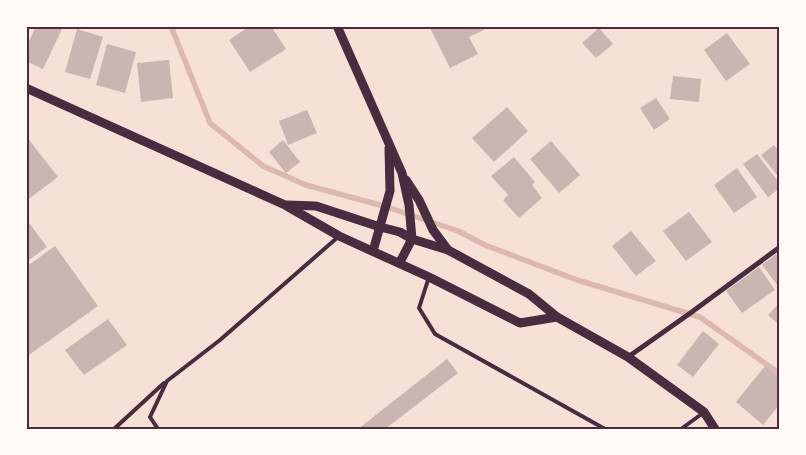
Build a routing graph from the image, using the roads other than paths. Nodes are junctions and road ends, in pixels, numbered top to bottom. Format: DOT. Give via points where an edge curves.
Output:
graph roads {
  1 [pos="337,26"];
  2 [pos="26,88"];
  3 [pos="389,143"];
  4 [pos="402,173"];
  5 [pos="285,205"];
  6 [pos="381,224"];
  7 [pos="411,235"];
  8 [pos="340,236"];
  9 [pos="780,246"];
  10 [pos="448,250"];
  11 [pos="373,251"];
  12 [pos="400,262"];
  13 [pos="429,277"];
  14 [pos="557,317"];
  15 [pos="628,356"];
  16 [pos="167,381"];
  17 [pos="704,412"];
  18 [pos="114,429"];
  19 [pos="158,429"];
  20 [pos="605,429"];
  21 [pos="680,429"];
  22 [pos="715,429"];
  1 -- 3 [label="street"];
  2 -- 5 [label="street"];
  3 -- 4 [label="street"];
  3 -- 6 [label="street" via="390,191"];
  4 -- 7 [label="street"];
  4 -- 10 [label="street" via="433,230"];
  5 -- 6 [label="street" via="316,206"];
  5 -- 8 [label="street"];
  6 -- 7 [label="street"];
  6 -- 11 [label="street"];
  7 -- 10 [label="street"];
  7 -- 12 [label="street"];
  8 -- 11 [label="street"];
  8 -- 16 [label="lane" via="220,340"];
  9 -- 15 [label="street"];
  10 -- 14 [label="street" via="529,294"];
  11 -- 12 [label="street"];
  12 -- 13 [label="street"];
  13 -- 14 [label="street" via="520,323"];
  13 -- 20 [label="lane" via="419,308 435,334"];
  14 -- 15 [label="street"];
  15 -- 17 [label="street"];
  16 -- 18 [label="lane"];
  16 -- 19 [label="lane" via="150,417"];
  17 -- 21 [label="lane"];
  17 -- 22 [label="street"];
}
